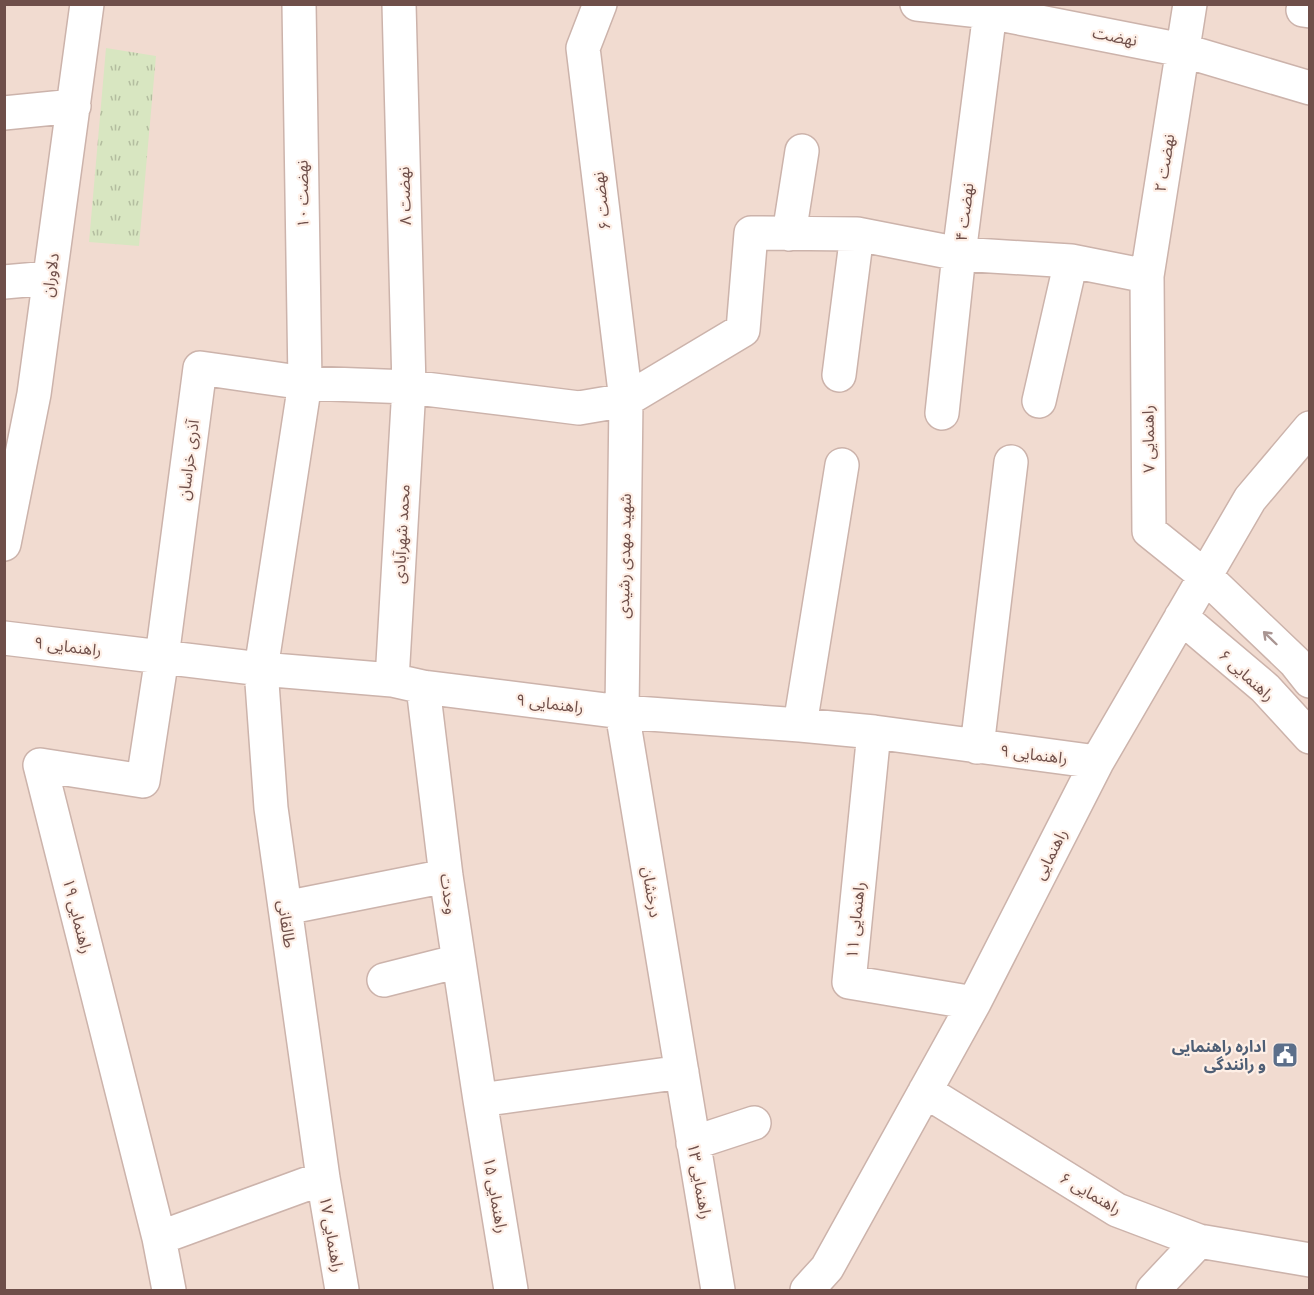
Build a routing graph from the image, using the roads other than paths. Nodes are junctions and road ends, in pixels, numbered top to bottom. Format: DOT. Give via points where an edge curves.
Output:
graph roads {
  1 [pos="87,4"];
  2 [pos="299,4"];
  3 [pos="399,4"];
  4 [pos="600,4"];
  5 [pos="917,4"];
  6 [pos="1190,4"];
  7 [pos="990,8"];
  8 [pos="1182,50"];
  9 [pos="1310,88"];
  10 [pos="74,106"];
  11 [pos="4,113"];
  12 [pos="802,151"];
  13 [pos="789,234"];
  14 [pos="857,234"];
  15 [pos="959,254"];
  16 [pos="1071,261"];
  17 [pos="1147,276"];
  18 [pos="50,279"];
  19 [pos="4,282"];
  20 [pos="839,375"];
  21 [pos="305,383"];
  22 [pos="409,387"];
  23 [pos="19,395"];
  24 [pos="626,400"];
  25 [pos="1039,401"];
  26 [pos="942,413"];
  27 [pos="1310,428"];
  28 [pos="1011,462"];
  29 [pos="842,465"];
  30 [pos="9,499"];
  31 [pos="4,544"];
  32 [pos="1205,576"];
  33 [pos="1181,617"];
  34 [pos="4,638"];
  35 [pos="162,657"];
  36 [pos="261,669"];
  37 [pos="1310,681"];
  38 [pos="408,683"];
  39 [pos="622,712"];
  40 [pos="800,724"];
  41 [pos="1307,729"];
  42 [pos="874,732"];
  43 [pos="977,747"];
  44 [pos="1097,762"];
  45 [pos="446,876"];
  46 [pos="285,908"];
  47 [pos="459,961"];
  48 [pos="384,980"];
  49 [pos="974,1004"];
  50 [pos="682,1072"];
  51 [pos="925,1091"];
  52 [pos="480,1100"];
  53 [pos="754,1123"];
  54 [pos="693,1143"];
  55 [pos="323,1178"];
  56 [pos="159,1239"];
  57 [pos="1199,1241"];
  58 [pos="1310,1260"];
  59 [pos="169,1290"];
  60 [pos="342,1290"];
  61 [pos="512,1290"];
  62 [pos="718,1290"];
  63 [pos="807,1290"];
  64 [pos="1153,1290"];
  1 -- 10 [label="street, دلاوران"];
  2 -- 21 [label="street, نهضت ۱۰"];
  3 -- 22 [label="street, نهضت ۸"];
  4 -- 24 [label="street, نهضت ۶" via="583,48"];
  5 -- 7 [label="street, نهضت"];
  6 -- 8 [label="street, نهضت ۲"];
  7 -- 8 [label="street, نهضت"];
  7 -- 15 [label="street, نهضت ۴"];
  8 -- 9 [label="street, نهضت"];
  8 -- 17 [label="street, نهضت ۲"];
  10 -- 11 [label="street"];
  10 -- 18 [label="street, دلاوران"];
  12 -- 13 [label="street"];
  13 -- 14 [label="street"];
  13 -- 24 [label="street" via="751,233 743,330"];
  14 -- 15 [label="street"];
  14 -- 20 [label="street"];
  15 -- 16 [label="street"];
  15 -- 26 [label="street, نهضت ۴"];
  16 -- 17 [label="street"];
  16 -- 25 [label="street"];
  17 -- 32 [label="street, راهنمایی ۷" via="1149,531"];
  18 -- 19 [label="street"];
  18 -- 23 [label="street, دلاوران"];
  21 -- 22 [label="street"];
  21 -- 35 [label="street, آذری خراسان" via="200,368"];
  21 -- 36 [label="street, نهضت ۱۰"];
  22 -- 24 [label="street" via="579,408"];
  22 -- 38 [label="street, محمد شهرآبادی"];
  23 -- 30 [label="street, دلاوران"];
  24 -- 39 [label="street, شهید مهدی رشیدی"];
  27 -- 32 [label="street, راهنمایی" via="1250,499"];
  28 -- 43 [label="street"];
  29 -- 40 [label="street"];
  30 -- 31 [label="street, دلاوران"];
  32 -- 33 [label="street, راهنمایی"];
  37 -- 32 [label="street, one-way"];
  33 -- 41 [label="street, راهنمایی ۶"];
  33 -- 44 [label="street, راهنمایی"];
  34 -- 35 [label="street, راهنمایی ۹"];
  35 -- 36 [label="street, راهنمایی ۹"];
  35 -- 56 [label="street, راهنمایی ۱۹" via="143,781 40,765"];
  36 -- 38 [label="street, راهنمایی ۹"];
  36 -- 46 [label="street, طالقانی" via="271,808"];
  38 -- 39 [label="street, راهنمایی ۹"];
  38 -- 45 [label="street, وحدت"];
  39 -- 40 [label="street, راهنمایی ۹"];
  39 -- 50 [label="street, درخشان"];
  40 -- 42 [label="street, راهنمایی ۹"];
  42 -- 43 [label="street, راهنمایی ۹"];
  42 -- 49 [label="street, راهنمایی ۱۱" via="849,982"];
  43 -- 44 [label="street, راهنمایی ۹"];
  44 -- 49 [label="street, راهنمایی"];
  45 -- 46 [label="street"];
  45 -- 47 [label="street, وحدت"];
  46 -- 55 [label="street, طالقانی"];
  47 -- 48 [label="street"];
  47 -- 52 [label="street, وحدت"];
  49 -- 51 [label="street, راهنمایی"];
  50 -- 52 [label="street"];
  50 -- 54 [label="street, راهنمایی ۱۳"];
  51 -- 57 [label="street, راهنمایی ۶" via="1117,1210"];
  51 -- 63 [label="street, راهنمایی" via="826,1268"];
  52 -- 61 [label="street, راهنمایی ۱۵"];
  53 -- 54 [label="street"];
  54 -- 62 [label="street, راهنمایی ۱۳"];
  55 -- 56 [label="street"];
  55 -- 60 [label="street, راهنمایی ۱۷"];
  56 -- 59 [label="street, راهنمایی ۱۹"];
  57 -- 58 [label="street, راهنمایی ۶"];
  57 -- 64 [label="street"];
}
